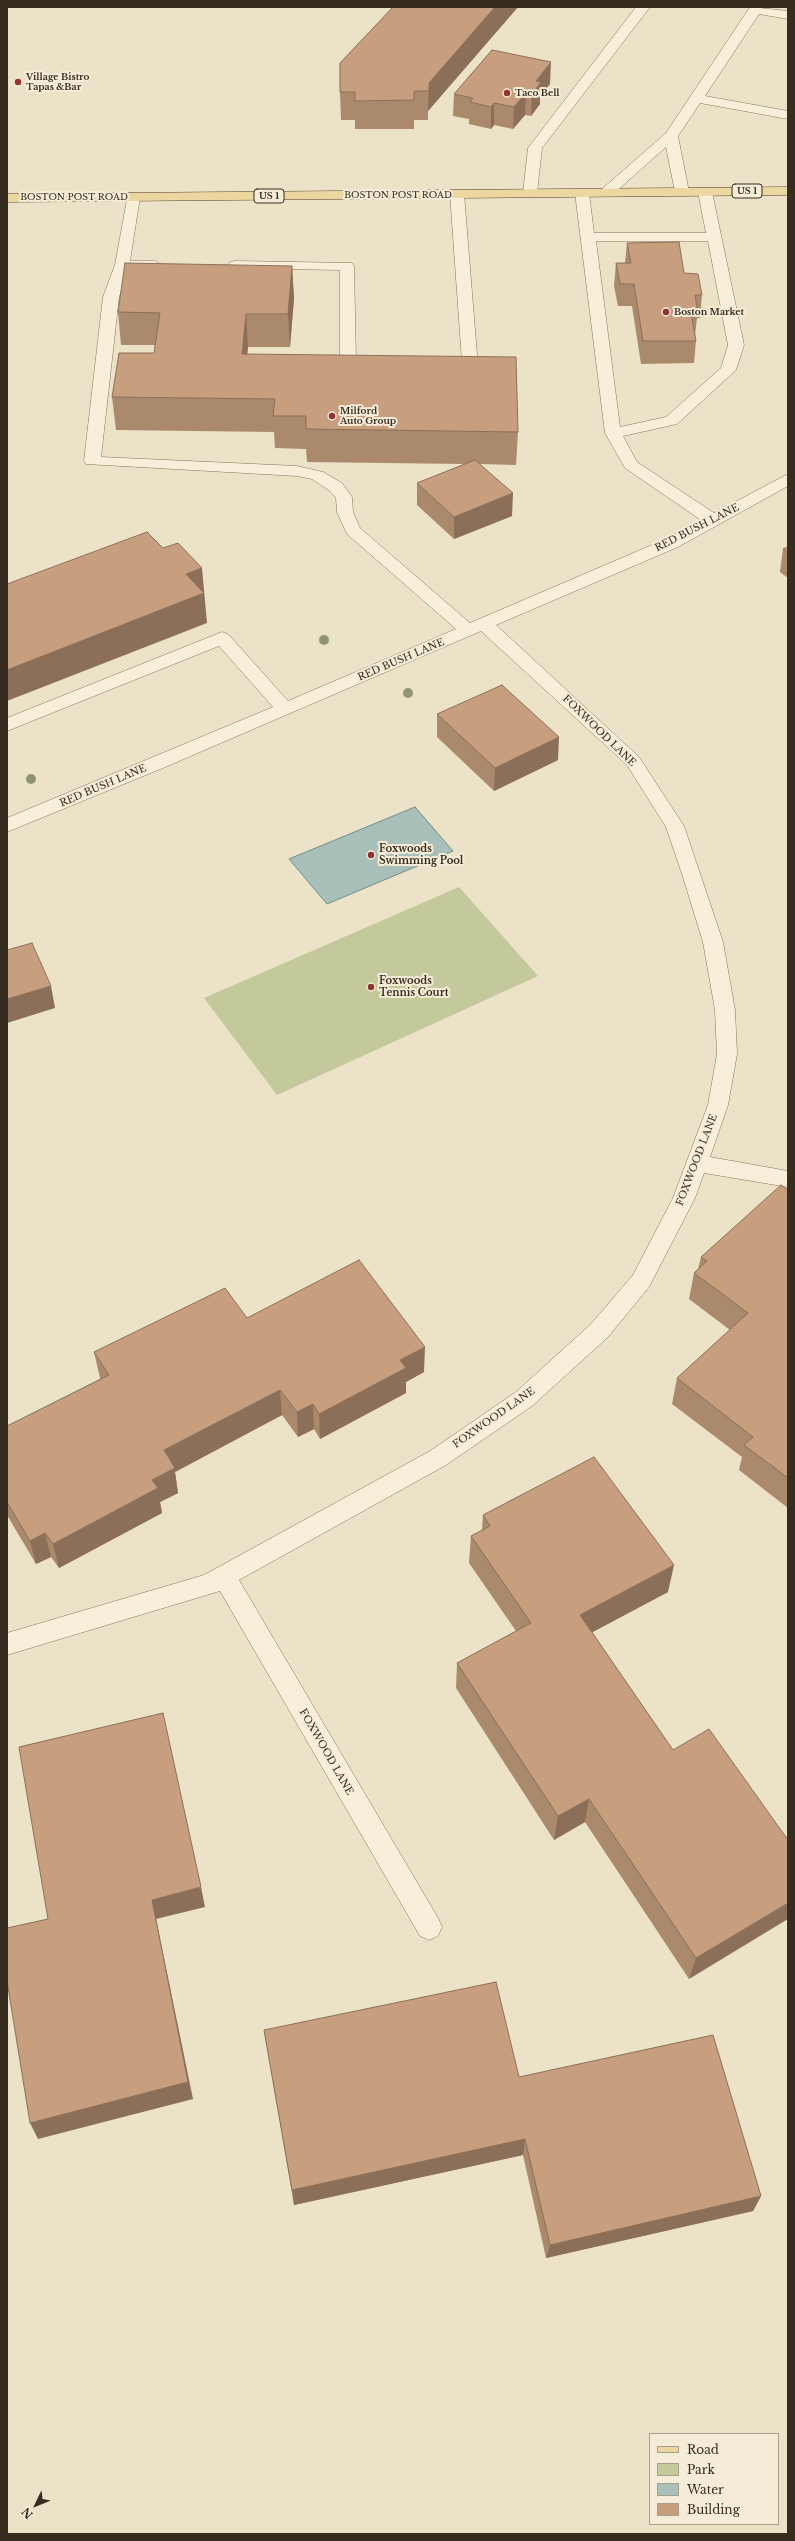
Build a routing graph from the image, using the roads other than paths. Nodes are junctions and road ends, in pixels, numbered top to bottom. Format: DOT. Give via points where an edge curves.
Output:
graph roads {
  1 [pos="644,7"];
  2 [pos="756,9"];
  3 [pos="788,15"];
  4 [pos="696,98"];
  5 [pos="788,115"];
  6 [pos="671,136"];
  7 [pos="788,191"];
  8 [pos="607,192"];
  9 [pos="682,192"];
  10 [pos="705,192"];
  11 [pos="530,193"];
  12 [pos="582,193"];
  13 [pos="457,194"];
  14 [pos="133,197"];
  15 [pos="7,198"];
  16 [pos="588,237"];
  17 [pos="715,237"];
  18 [pos="122,264"];
  19 [pos="169,265"];
  20 [pos="223,265"];
  21 [pos="386,364"];
  22 [pos="440,366"];
  23 [pos="613,433"];
  24 [pos="788,479"];
  25 [pos="714,521"];
  26 [pos="477,628"];
  27 [pos="285,709"];
  28 [pos="7,725"];
  29 [pos="7,825"];
  30 [pos="697,1162"];
  31 [pos="788,1179"];
  32 [pos="224,1576"];
  33 [pos="7,1644"];
  34 [pos="429,1927"];
  1 -- 11 [label="street" via="535,148"];
  2 -- 3 [label="street"];
  2 -- 4 [label="street"];
  4 -- 5 [label="street"];
  4 -- 6 [label="street"];
  6 -- 8 [label="street"];
  6 -- 9 [label="street"];
  7 -- 10 [label="main road, BOSTON POST ROAD / US 1"];
  8 -- 9 [label="main road, BOSTON POST ROAD / US 1"];
  8 -- 12 [label="main road, BOSTON POST ROAD / US 1"];
  9 -- 10 [label="main road, BOSTON POST ROAD / US 1"];
  10 -- 17 [label="street"];
  11 -- 12 [label="main road, BOSTON POST ROAD / US 1"];
  11 -- 13 [label="main road, BOSTON POST ROAD / US 1"];
  12 -- 16 [label="street"];
  13 -- 14 [label="main road, BOSTON POST ROAD / US 1"];
  13 -- 22 [label="street" via="470,367"];
  14 -- 15 [label="main road, BOSTON POST ROAD / US 1"];
  14 -- 18 [label="street"];
  16 -- 17 [label="street"];
  16 -- 23 [label="street"];
  17 -- 23 [label="street" via="736,345 728,370 671,421"];
  18 -- 19 [label="street"];
  18 -- 26 [label="street, FOXWOOD LANE" via="111,297 92,461 297,471 318,475 336,487 344,497 345,512 353,530"];
  20 -- 21 [label="street" via="347,266 348,363"];
  23 -- 25 [label="street" via="631,465"];
  24 -- 25 [label="street, RED BUSH LANE"];
  25 -- 26 [label="street, RED BUSH LANE" via="672,543"];
  26 -- 27 [label="street, RED BUSH LANE"];
  26 -- 30 [label="street, FOXWOOD LANE" via="633,761 674,826 713,942 725,1018 727,1054 718,1105"];
  27 -- 28 [label="street" via="222,638"];
  27 -- 29 [label="street, RED BUSH LANE"];
  30 -- 31 [label="street"];
  30 -- 32 [label="street, FOXWOOD LANE" via="684,1198 641,1281 599,1331 524,1399 438,1458"];
  32 -- 33 [label="street, FOXWOOD LANE" via="210,1584"];
  32 -- 34 [label="street, FOXWOOD LANE"];
}
